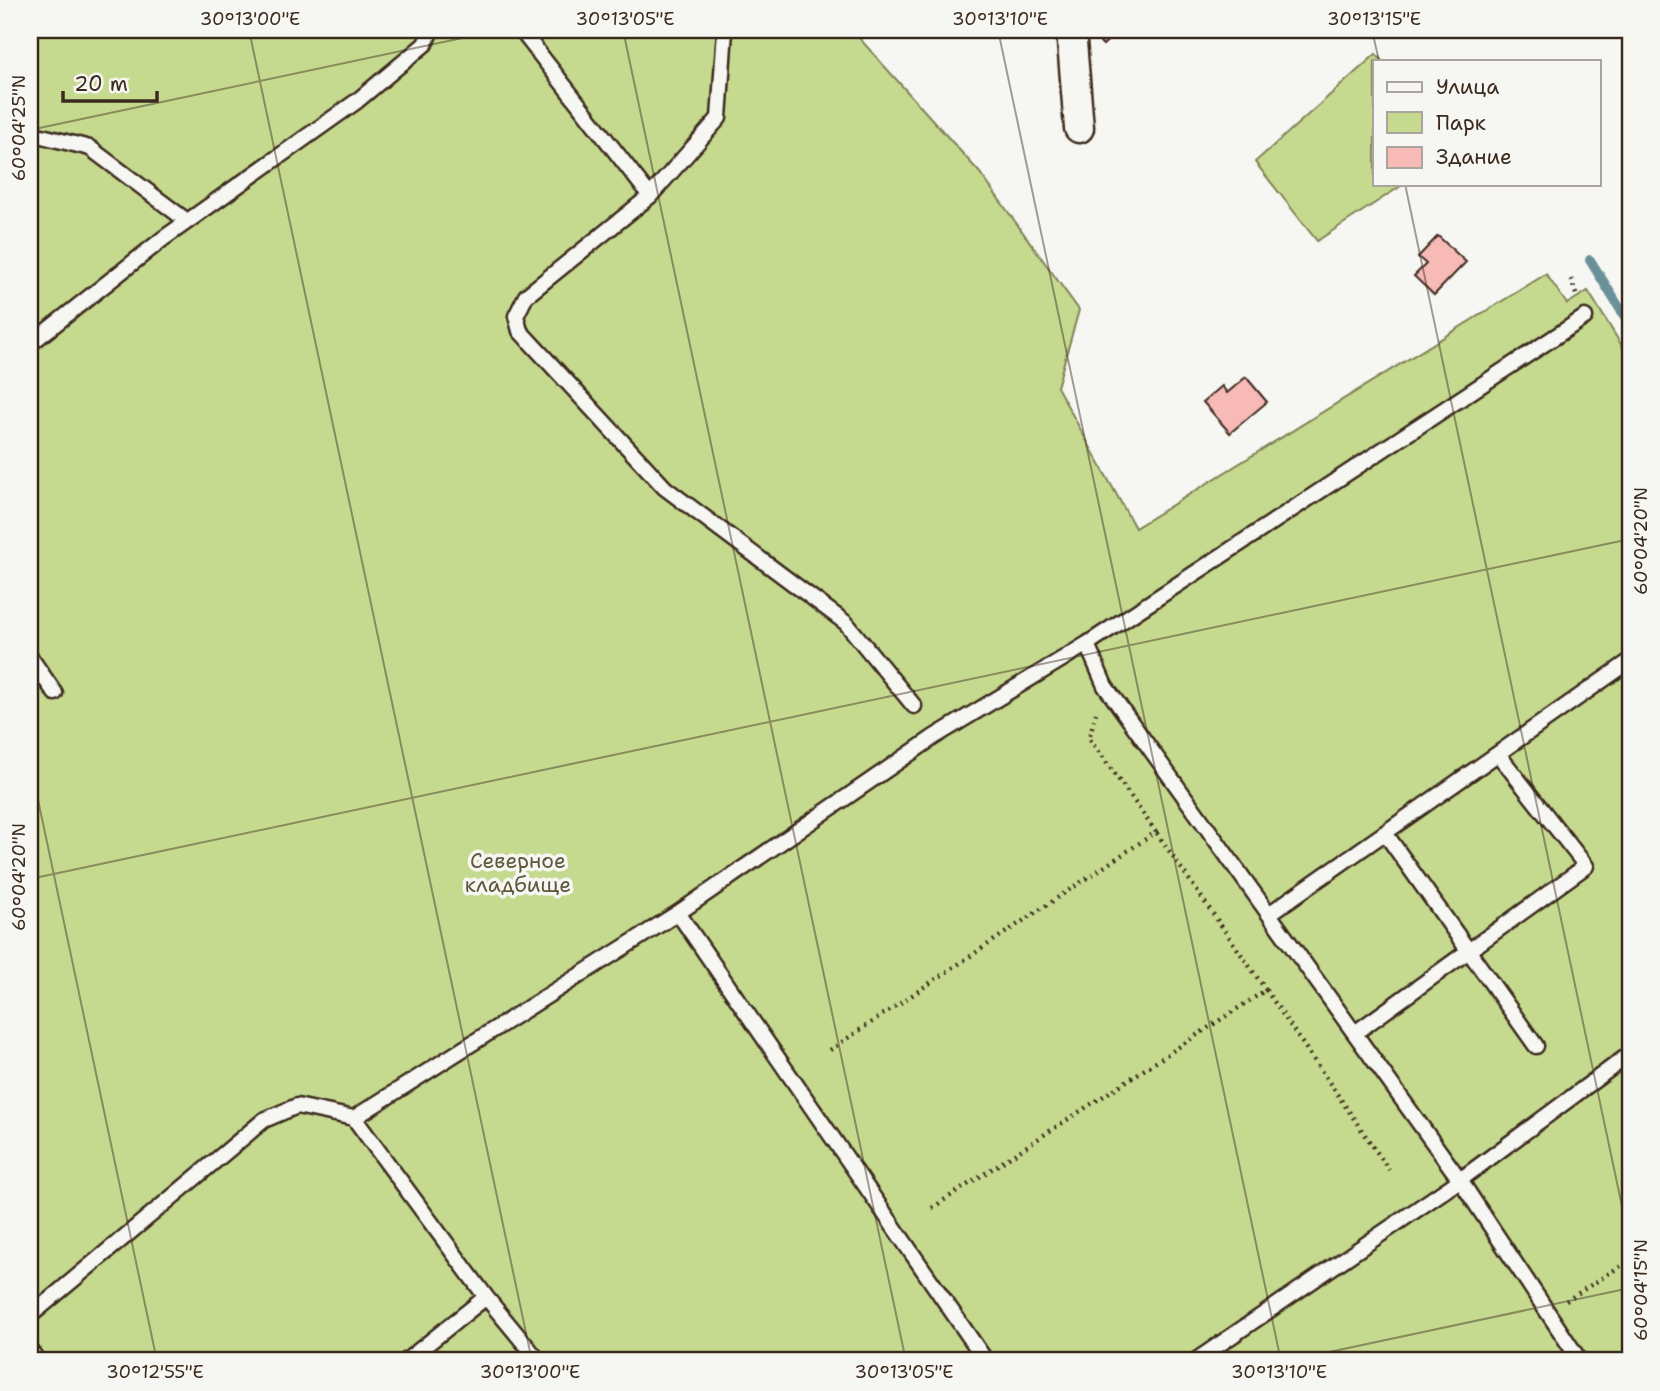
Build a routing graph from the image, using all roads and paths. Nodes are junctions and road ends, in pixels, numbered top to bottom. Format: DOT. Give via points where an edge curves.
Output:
graph roads {
  1 [pos="431,30"];
  2 [pos="521,30"];
  3 [pos="725,30"];
  4 [pos="1071,30"];
  5 [pos="1079,128"];
  6 [pos="30,133"];
  7 [pos="650,197"];
  8 [pos="187,221"];
  9 [pos="1585,317"];
  10 [pos="30,344"];
  11 [pos="1087,644"];
  12 [pos="30,657"];
  13 [pos="1630,662"];
  14 [pos="1105,686"];
  15 [pos="55,693"];
  16 [pos="914,706"];
  17 [pos="1498,754"];
  18 [pos="1156,832"];
  19 [pos="1385,834"];
  20 [pos="678,913"];
  21 [pos="1269,914"];
  22 [pos="1468,951"];
  23 [pos="1266,990"];
  24 [pos="1355,1033"];
  25 [pos="1536,1046"];
  26 [pos="830,1050"];
  27 [pos="1630,1054"];
  28 [pos="354,1118"];
  29 [pos="1389,1170"];
  30 [pos="1460,1180"];
  31 [pos="932,1208"];
  32 [pos="1630,1260"];
  33 [pos="486,1297"];
  34 [pos="1548,1312"];
  35 [pos="30,1316"];
  36 [pos="30,1350"];
  37 [pos="38,1361"];
  38 [pos="405,1361"];
  39 [pos="538,1361"];
  40 [pos="986,1361"];
  41 [pos="1195,1361"];
  42 [pos="1580,1361"];
  1 -- 8 [label="lane" via="425,44 357,101"];
  2 -- 7 [label="lane"];
  3 -- 7 [label="lane" via="719,117"];
  4 -- 5 [label="street"];
  6 -- 8 [label="lane" via="90,148"];
  7 -- 16 [label="lane" via="526,296 516,316 520,331 665,488 846,623"];
  8 -- 10 [label="lane"];
  9 -- 11 [label="lane"];
  11 -- 14 [label="lane"];
  11 -- 20 [label="lane" via="934,737"];
  12 -- 15 [label="lane"];
  13 -- 17 [label="lane"];
  14 -- 18 [label="path" via="1089,738"];
  14 -- 21 [label="lane"];
  17 -- 19 [label="lane"];
  17 -- 22 [label="lane" via="1586,866"];
  18 -- 23 [label="path"];
  18 -- 26 [label="path"];
  19 -- 21 [label="lane"];
  19 -- 22 [label="lane"];
  20 -- 28 [label="lane"];
  20 -- 40 [label="lane"];
  21 -- 24 [label="lane"];
  22 -- 24 [label="lane"];
  22 -- 25 [label="lane"];
  23 -- 29 [label="path"];
  23 -- 31 [label="path"];
  24 -- 30 [label="lane"];
  27 -- 30 [label="lane"];
  28 -- 33 [label="lane"];
  28 -- 35 [label="lane" via="297,1106 264,1120"];
  30 -- 34 [label="lane"];
  30 -- 41 [label="lane"];
  32 -- 34 [label="path"];
  33 -- 38 [label="lane"];
  33 -- 39 [label="lane"];
  34 -- 42 [label="lane"];
  36 -- 37 [label="lane"];
}
